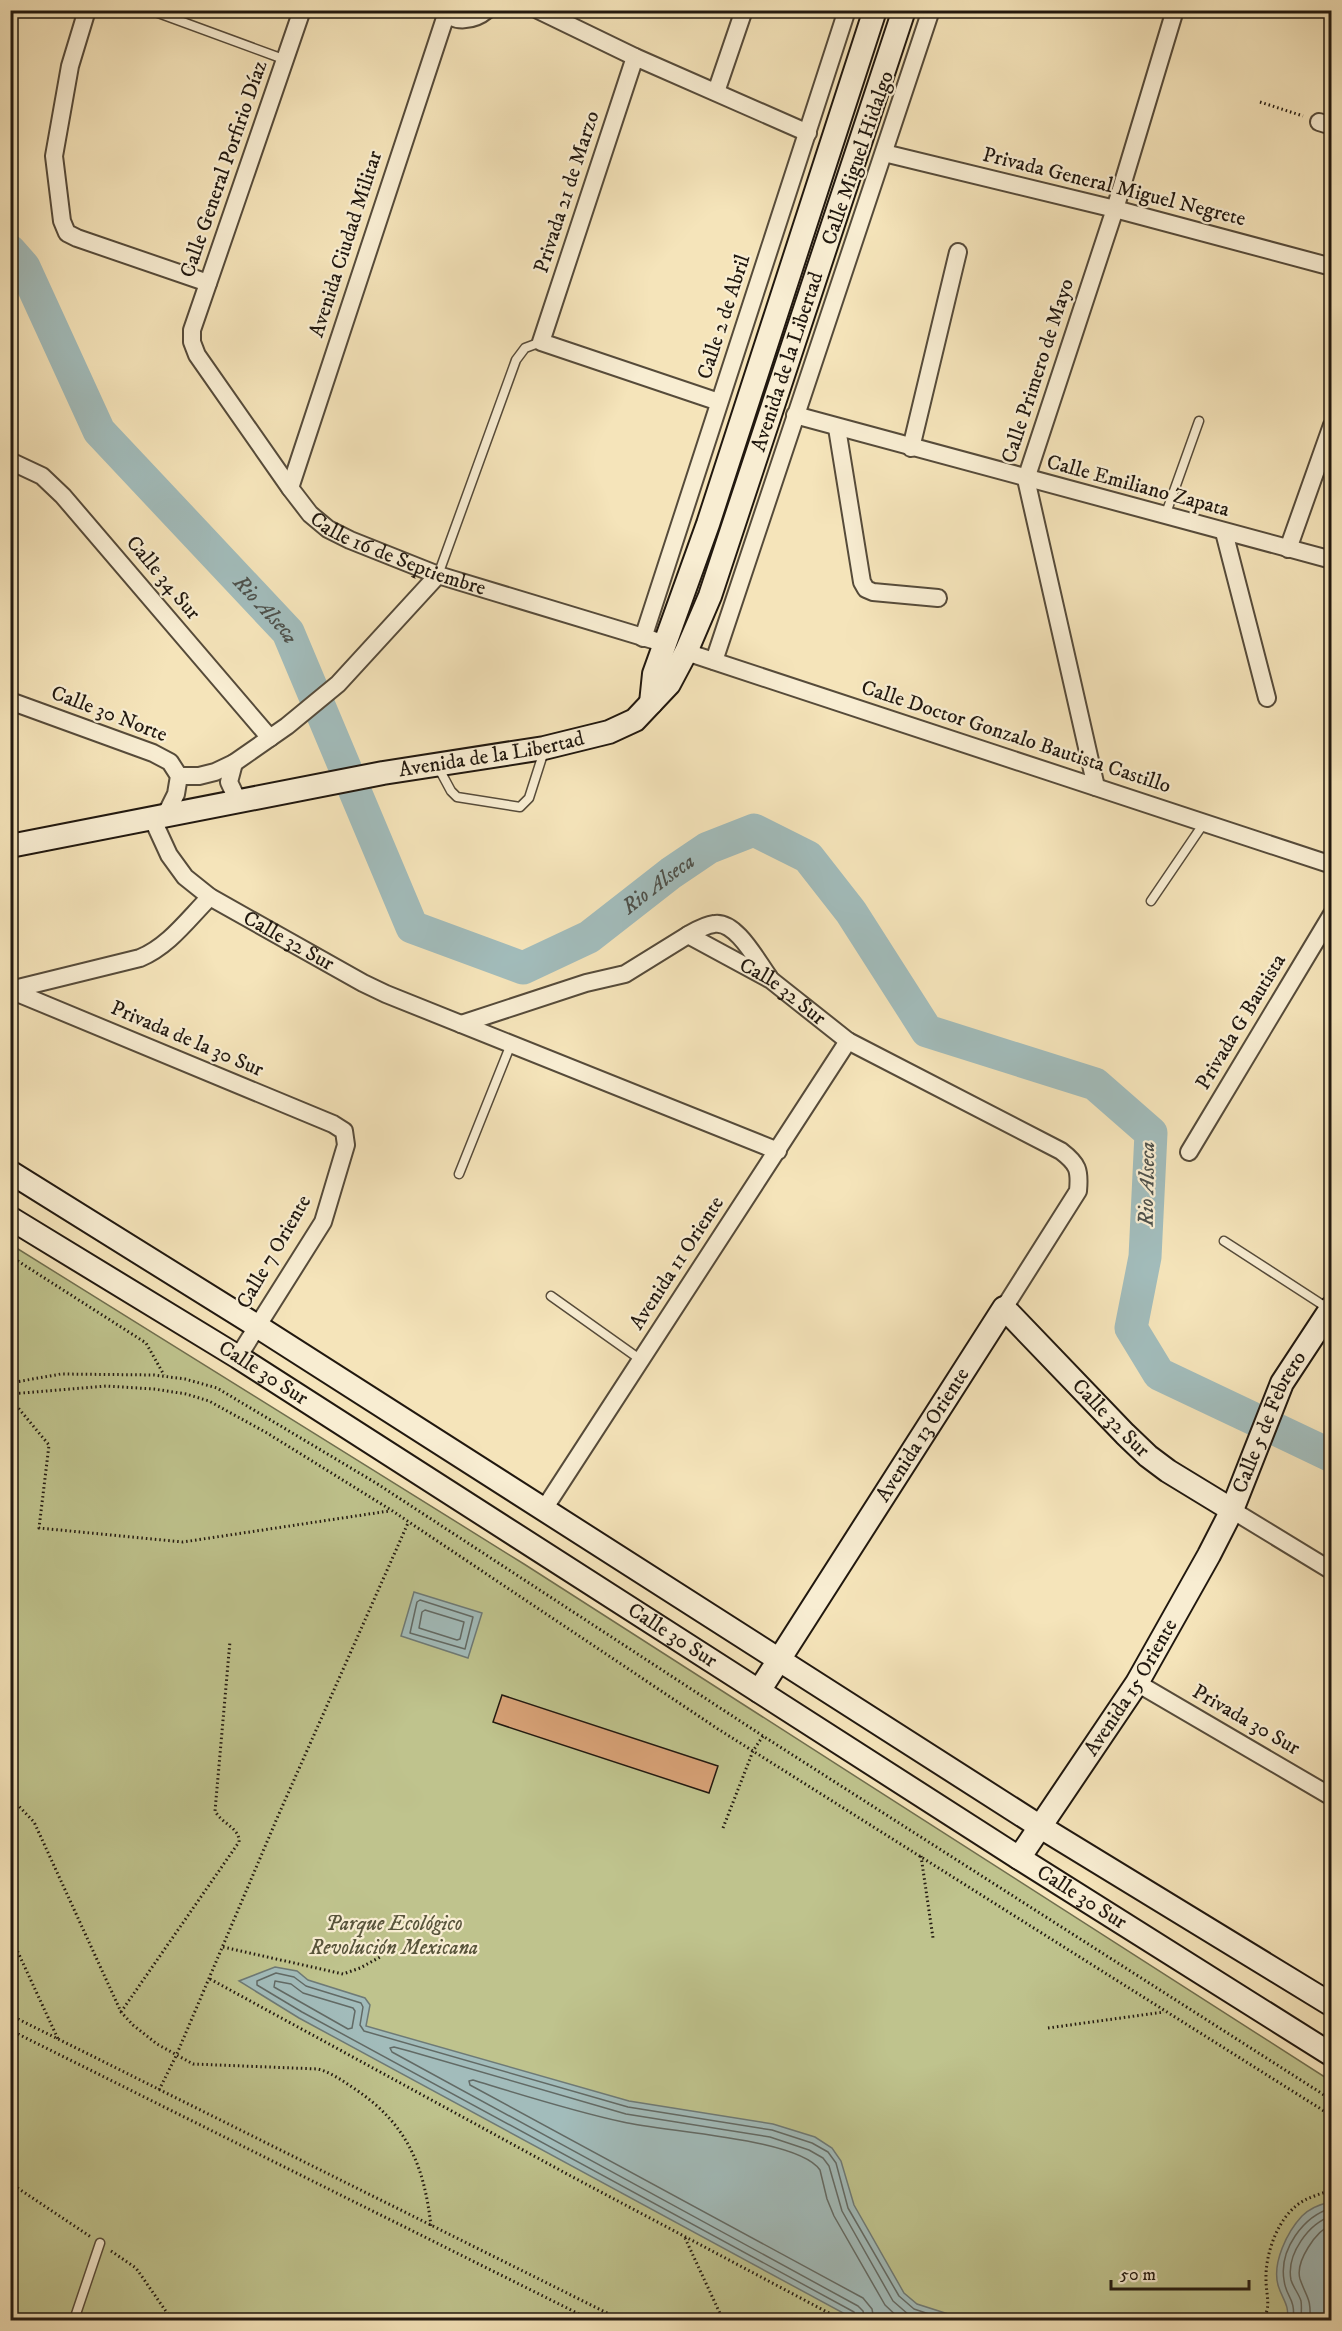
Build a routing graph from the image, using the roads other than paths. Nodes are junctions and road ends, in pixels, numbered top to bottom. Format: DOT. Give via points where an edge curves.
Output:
graph roads {
  1 [pos="87,10"];
  2 [pos="150,10"];
  3 [pos="302,10"];
  4 [pos="487,10"];
  5 [pos="538,10"];
  6 [pos="744,10"];
  7 [pos="847,10"];
  8 [pos="875,10"];
  9 [pos="904,10"];
  10 [pos="931,10"];
  11 [pos="1175,10"];
  12 [pos="444,13"];
  13 [pos="635,57"];
  14 [pos="285,60"];
  15 [pos="716,92"];
  16 [pos="808,133"];
  17 [pos="884,153"];
  18 [pos="1115,209"];
  19 [pos="958,252"];
  20 [pos="1332,267"];
  21 [pos="208,283"];
  22 [pos="192,342"];
  23 [pos="541,342"];
  24 [pos="719,402"];
  25 [pos="795,415"];
  26 [pos="1199,421"];
  27 [pos="1332,425"];
  28 [pos="837,428"];
  29 [pos="910,448"];
  30 [pos="10,461"];
  31 [pos="1026,479"];
  32 [pos="290,488"];
  33 [pos="1165,516"];
  34 [pos="708,524"];
  35 [pos="732,532"];
  36 [pos="1224,532"];
  37 [pos="1288,549"];
  38 [pos="1332,560"];
  39 [pos="438,575"];
  40 [pos="938,598"];
  41 [pos="643,638"];
  42 [pos="676,648"];
  43 [pos="714,661"];
  44 [pos="1267,698"];
  45 [pos="10,700"];
  46 [pos="270,738"];
  47 [pos="544,748"];
  48 [pos="234,763"];
  49 [pos="437,765"];
  50 [pos="179,776"];
  51 [pos="1096,787"];
  52 [pos="238,801"];
  53 [pos="158,817"];
  54 [pos="1204,823"];
  55 [pos="10,846"];
  56 [pos="1332,866"];
  57 [pos="210,897"];
  58 [pos="1151,901"];
  59 [pos="1332,914"];
  60 [pos="688,935"];
  61 [pos="771,980"];
  62 [pos="10,990"];
  63 [pos="461,1024"];
  64 [pos="848,1041"];
  65 [pos="511,1044"];
  66 [pos="344,1131"];
  67 [pos="778,1151"];
  68 [pos="1189,1152"];
  69 [pos="10,1172"];
  70 [pos="459,1174"];
  71 [pos="1080,1175"];
  72 [pos="10,1218"];
  73 [pos="1224,1241"];
  74 [pos="551,1296"];
  75 [pos="1004,1308"];
  76 [pos="1331,1309"];
  77 [pos="257,1326"];
  78 [pos="238,1357"];
  79 [pos="641,1360"];
  80 [pos="544,1509"];
  81 [pos="1232,1510"];
  82 [pos="1332,1571"];
  83 [pos="778,1659"];
  84 [pos="1137,1683"];
  85 [pos="759,1691"];
  86 [pos="1332,1797"];
  87 [pos="1039,1826"];
  88 [pos="1019,1858"];
  89 [pos="1332,2006"];
  90 [pos="1332,2055"];
  91 [pos="100,2243"];
  92 [pos="74,2320"];
  1 -- 21 [label="street" via="70,66 56,139 55,170 67,233"];
  2 -- 14 [label="lane"];
  3 -- 14 [label="street, Calle General Porfirio Díaz"];
  4 -- 12 [label="street" via="478,17 462,20"];
  5 -- 13 [label="street"];
  6 -- 15 [label="street"];
  7 -- 16 [label="street, Calle 2 de Abril"];
  8 -- 34 [label="main road, Avenida de la Libertad"];
  9 -- 35 [label="main road, Avenida de la Libertad"];
  10 -- 17 [label="street, Calle Miguel Hidalgo"];
  11 -- 18 [label="street, Calle Primero de Mayo"];
  12 -- 32 [label="street, Avenida Ciudad Militar"];
  13 -- 15 [label="street"];
  13 -- 23 [label="street, Privada 21 de Marzo"];
  14 -- 21 [label="street, Calle General Porfirio Díaz"];
  15 -- 16 [label="street"];
  16 -- 24 [label="street, Calle 2 de Abril"];
  17 -- 18 [label="street, Privada General Miguel Negrete"];
  17 -- 25 [label="street, Calle Miguel Hidalgo"];
  18 -- 20 [label="street, Privada General Miguel Negrete"];
  18 -- 31 [label="street, Calle Primero de Mayo"];
  19 -- 29 [label="street"];
  21 -- 22 [label="street, Calle General Porfirio Díaz" via="192,330"];
  22 -- 32 [label="street, Calle 16 de Septiembre" via="197,355"];
  23 -- 24 [label="street"];
  23 -- 39 [label="lane" via="525,348 516,360"];
  24 -- 41 [label="street, Calle 2 de Abril"];
  25 -- 28 [label="street, Calle Emiliano Zapata"];
  25 -- 43 [label="street, Calle Miguel Hidalgo"];
  26 -- 33 [label="lane"];
  27 -- 37 [label="street"];
  28 -- 29 [label="street, Calle Emiliano Zapata"];
  28 -- 40 [label="street" via="866,589"];
  29 -- 31 [label="street, Calle Emiliano Zapata"];
  30 -- 46 [label="street, Calle 34 Sur" via="42,476 63,496"];
  31 -- 33 [label="street, Calle Emiliano Zapata"];
  31 -- 51 [label="street, Calle Primero de Mayo"];
  32 -- 39 [label="street, Calle 16 de Septiembre" via="310,514 328,529"];
  33 -- 36 [label="street, Calle Emiliano Zapata"];
  34 -- 35 [label="main road"];
  34 -- 42 [label="main road, Avenida de la Libertad"];
  35 -- 42 [label="main road, Avenida de la Libertad" via="710,596"];
  36 -- 37 [label="street, Calle Emiliano Zapata"];
  36 -- 44 [label="street"];
  37 -- 38 [label="street, Calle Emiliano Zapata"];
  39 -- 41 [label="street, Calle 16 de Septiembre"];
  39 -- 46 [label="street" via="338,684"];
  41 -- 42 [label="street, Calle 16 de Septiembre"];
  42 -- 43 [label="street, Calle Doctor Gonzalo Bautista Castillo"];
  42 -- 47 [label="main road, Avenida de la Libertad" via="654,674 651,703 635,720 609,732"];
  43 -- 51 [label="street, Calle Doctor Gonzalo Bautista Castillo"];
  45 -- 50 [label="street, Calle 30 Norte" via="153,753 170,762"];
  46 -- 48 [label="street"];
  47 -- 49 [label="main road, Avenida de la Libertad"];
  47 -- 49 [label="lane" via="529,798 520,807 457,797"];
  48 -- 50 [label="street" via="199,776"];
  48 -- 52 [label="street" via="229,782"];
  49 -- 52 [label="main road, Avenida de la Libertad"];
  50 -- 53 [label="street" via="176,794"];
  51 -- 54 [label="street, Calle Doctor Gonzalo Bautista Castillo"];
  52 -- 53 [label="main road, Avenida de la Libertad"];
  53 -- 55 [label="main road, Avenida de la Libertad"];
  53 -- 57 [label="street, Calle 32 Sur" via="169,855 185,877"];
  54 -- 56 [label="street, Calle Doctor Gonzalo Bautista Castillo"];
  54 -- 58 [label="lane"];
  57 -- 62 [label="street" via="153,953"];
  57 -- 63 [label="street, Calle 32 Sur" via="363,983"];
  59 -- 68 [label="street, Privada G Bautista"];
  60 -- 61 [label="street, Calle 32 Sur"];
  60 -- 61 [label="street" via="714,923 728,926"];
  60 -- 63 [label="street" via="625,974"];
  61 -- 64 [label="street, Calle 32 Sur"];
  62 -- 66 [label="street, Privada de la 30 Sur"];
  63 -- 65 [label="street, Calle 32 Sur"];
  64 -- 67 [label="street, Avenida 11 Oriente"];
  64 -- 71 [label="street, Calle 32 Sur" via="1061,1151 1074,1161"];
  65 -- 67 [label="street, Calle 32 Sur"];
  65 -- 70 [label="lane"];
  66 -- 77 [label="street, Calle 7 Oriente" via="346,1145 323,1222"];
  67 -- 79 [label="street, Avenida 11 Oriente"];
  69 -- 77 [label="main road, Calle 30 Sur"];
  71 -- 75 [label="street, Avenida 13 Oriente" via="1078,1191"];
  72 -- 78 [label="main road, Calle 30 Sur"];
  73 -- 76 [label="lane"];
  74 -- 79 [label="lane"];
  75 -- 81 [label="main road, Calle 32 Sur" via="1140,1449"];
  75 -- 83 [label="main road, Avenida 13 Oriente"];
  76 -- 81 [label="main road, Calle 5 de Febrero" via="1281,1383"];
  77 -- 78 [label="street, Calle 7 Oriente"];
  77 -- 80 [label="main road, Calle 30 Sur"];
  78 -- 85 [label="main road, Calle 30 Sur"];
  79 -- 80 [label="street, Avenida 11 Oriente"];
  80 -- 83 [label="main road, Calle 30 Sur"];
  81 -- 82 [label="street"];
  81 -- 84 [label="main road, Avenida 15 Oriente"];
  83 -- 85 [label="main road, Avenida 13 Oriente"];
  83 -- 87 [label="main road, Calle 30 Sur"];
  84 -- 86 [label="street, Privada 30 Sur"];
  84 -- 87 [label="main road, Avenida 15 Oriente"];
  85 -- 88 [label="main road, Calle 30 Sur"];
  87 -- 88 [label="main road, Avenida 15 Oriente"];
  87 -- 89 [label="main road, Calle 30 Sur"];
  88 -- 90 [label="main road, Calle 30 Sur"];
  91 -- 92 [label="lane"];
}
